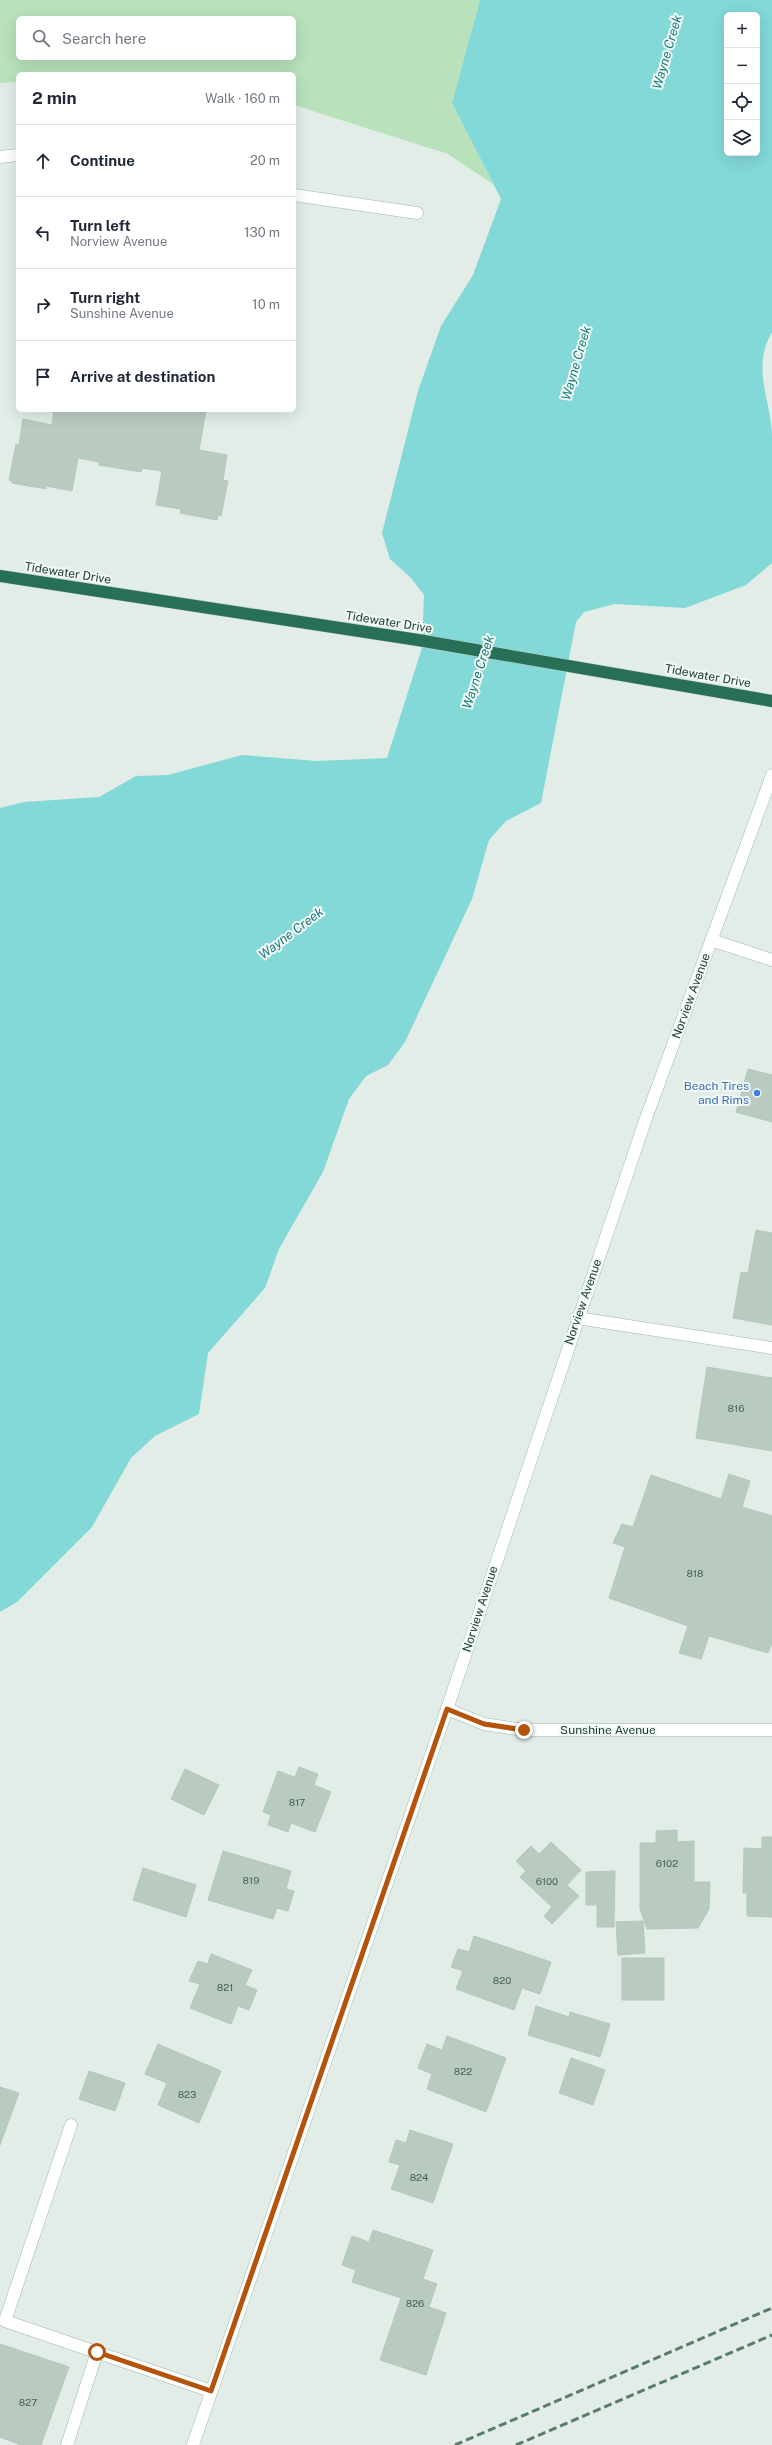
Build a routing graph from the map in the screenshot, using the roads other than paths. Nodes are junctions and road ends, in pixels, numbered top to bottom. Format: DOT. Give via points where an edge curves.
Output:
graph roads {
  1 [pos="16,154"];
  2 [pos="0,157"];
  3 [pos="296,195"];
  4 [pos="417,213"];
  5 [pos="0,576"];
  6 [pos="772,701"];
  7 [pos="772,775"];
  8 [pos="711,940"];
  9 [pos="772,960"];
  10 [pos="577,1318"];
  11 [pos="772,1348"];
  12 [pos="447,1709"];
  13 [pos="772,1730"];
  14 [pos="70,2125"];
  15 [pos="97,2352"];
  16 [pos="211,2391"];
  17 [pos="67,2445"];
  18 [pos="193,2445"];
  1 -- 2 [label="street"];
  3 -- 4 [label="street"];
  5 -- 6 [label="highway, Tidewater Drive" via="418,640"];
  7 -- 8 [label="street, Norview Avenue"];
  8 -- 9 [label="street"];
  8 -- 10 [label="street, Norview Avenue"];
  10 -- 11 [label="street"];
  10 -- 12 [label="street, Norview Avenue"];
  12 -- 13 [label="street, Sunshine Avenue" via="484,1724 524,1730"];
  12 -- 16 [label="street, Norview Avenue"];
  14 -- 15 [label="street" via="5,2320"];
  15 -- 16 [label="street"];
  15 -- 17 [label="street"];
  16 -- 18 [label="street, Norview Avenue"];
}
